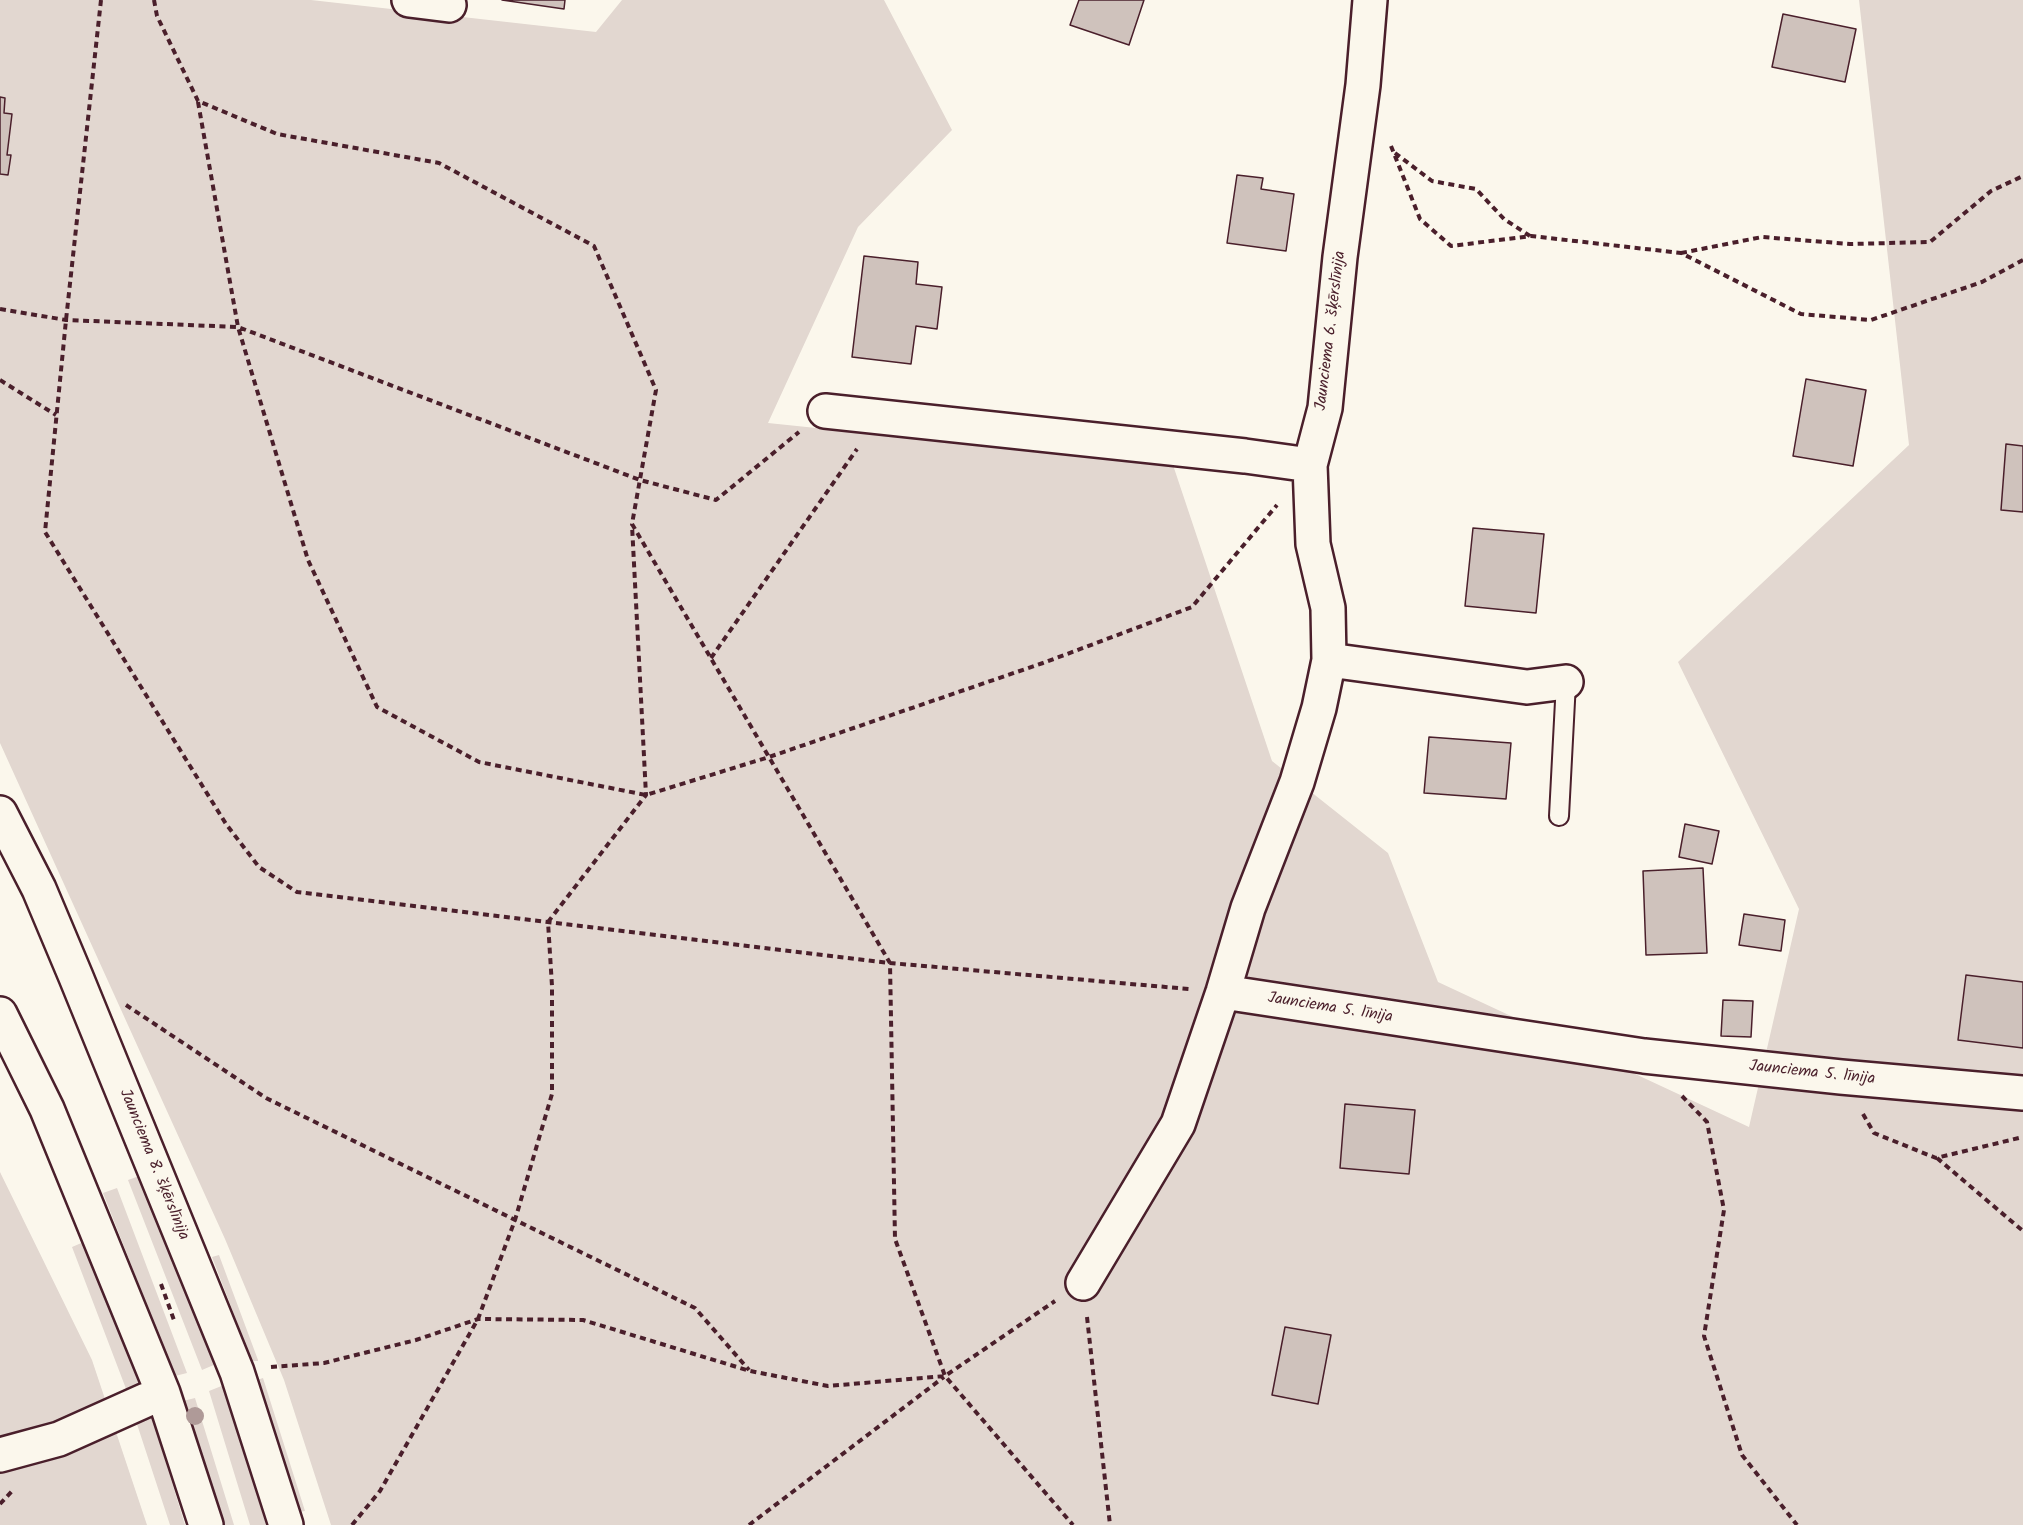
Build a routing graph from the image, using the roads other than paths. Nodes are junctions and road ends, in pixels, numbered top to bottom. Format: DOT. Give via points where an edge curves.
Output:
graph roads {
  1 [pos="408,0"];
  2 [pos="1370,0"];
  3 [pos="449,5"];
  4 [pos="825,411"];
  5 [pos="1310,465"];
  6 [pos="1329,660"];
  7 [pos="1566,682"];
  8 [pos="0,813"];
  9 [pos="1559,816"];
  10 [pos="1222,992"];
  11 [pos="0,1014"];
  12 [pos="2023,1093"];
  13 [pos="1083,1283"];
  14 [pos="146,1400"];
  15 [pos="0,1455"];
  16 [pos="206,1525"];
  17 [pos="286,1525"];
  1 -- 3 [label="street"];
  2 -- 5 [label="street, Jaunciema 6. šķērslīnija" via="1324,408"];
  4 -- 5 [label="street"];
  5 -- 6 [label="street, Jaunciema 6. šķērslīnija" via="1313,544 1328,608"];
  6 -- 7 [label="street" via="1527,687"];
  6 -- 10 [label="street" via="1297,782 1248,908"];
  7 -- 9 [label="lane"];
  8 -- 17 [label="street, Jaunciema 8. šķērslīnija" via="39,889 76,976 237,1372"];
  10 -- 12 [label="street, Jaunciema 5. līnija" via="1644,1056"];
  10 -- 13 [label="street" via="1178,1124"];
  11 -- 16 [label="street" via="47,1109 163,1393"];
  14 -- 15 [label="street" via="58,1439"];
}
